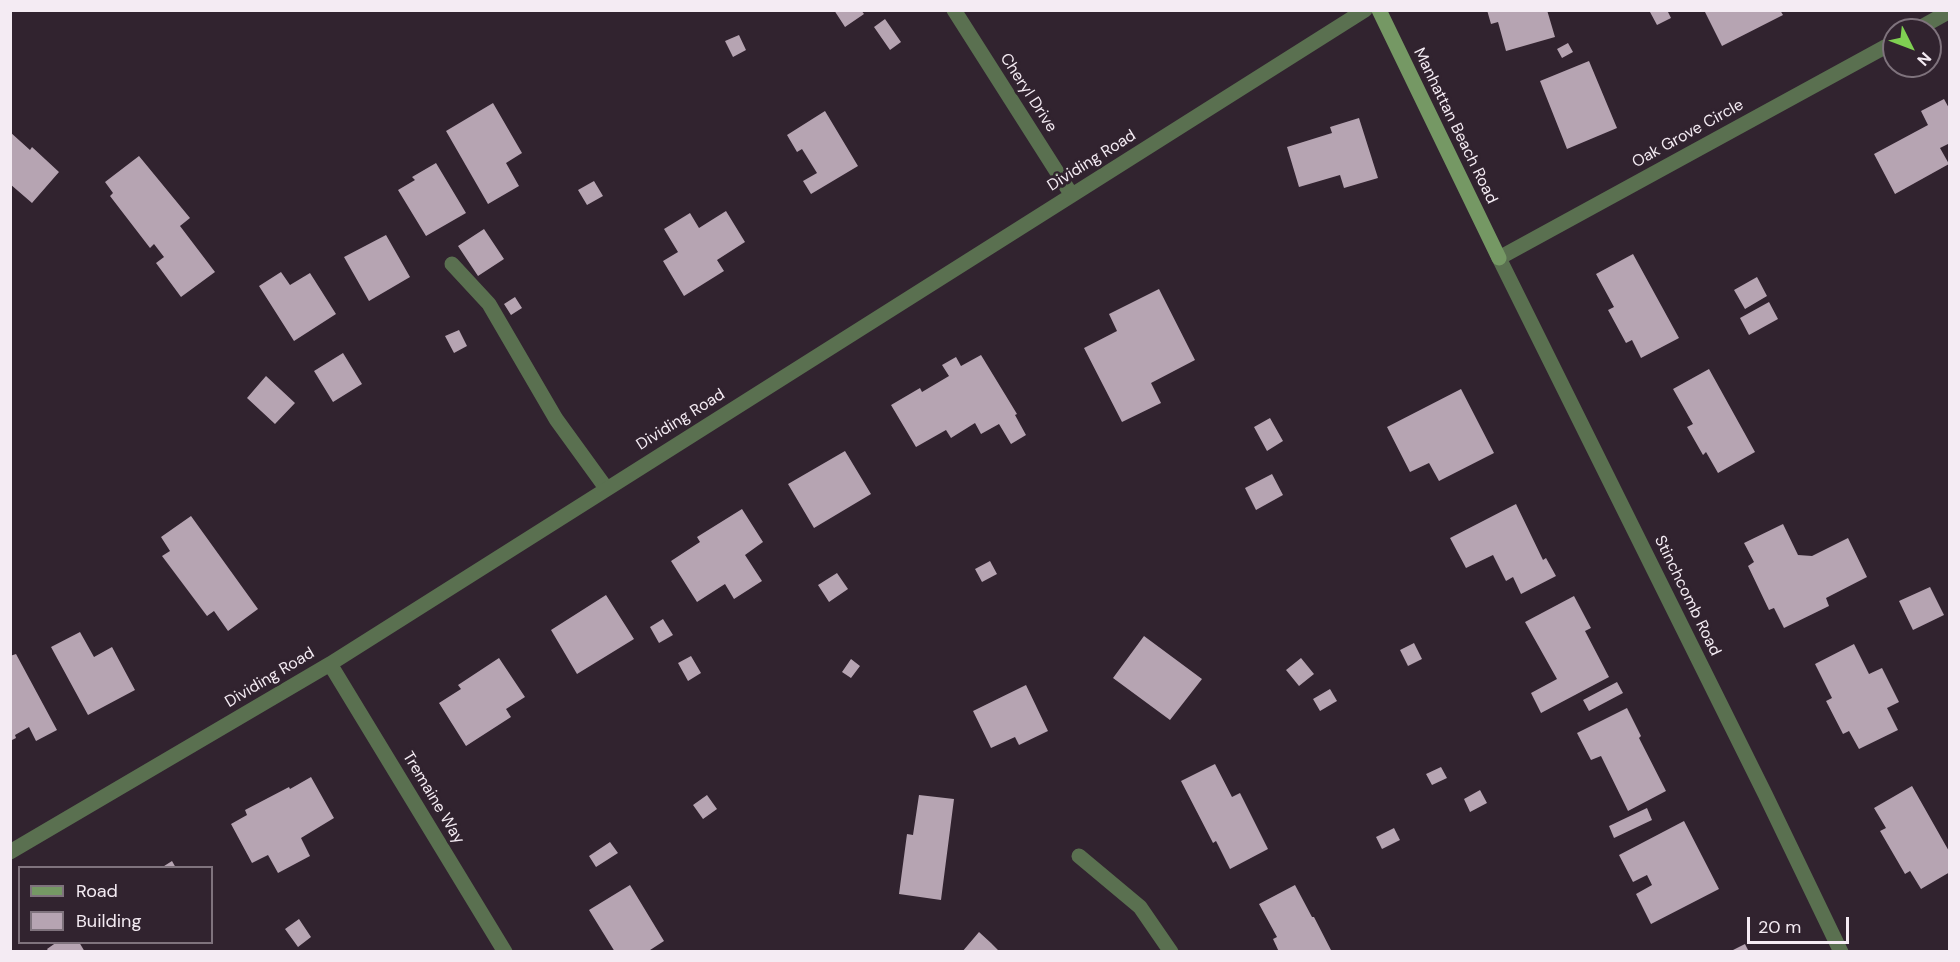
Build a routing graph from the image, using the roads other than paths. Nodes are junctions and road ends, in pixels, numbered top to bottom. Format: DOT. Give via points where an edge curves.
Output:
graph roads {
  1 [pos="954,10"];
  2 [pos="1365,10"];
  3 [pos="1379,10"];
  4 [pos="1882,49"];
  5 [pos="1071,194"];
  6 [pos="1499,258"];
  7 [pos="452,264"];
  8 [pos="606,488"];
  9 [pos="330,664"];
  10 [pos="10,852"];
  11 [pos="1079,856"];
  12 [pos="505,951"];
  13 [pos="1171,951"];
  14 [pos="1841,951"];
  1 -- 5 [label="street, Cheryl Drive"];
  2 -- 5 [label="street, Dividing Road"];
  3 -- 6 [label="street, Manhattan Beach Road"];
  4 -- 6 [label="street, Oak Grove Circle"];
  5 -- 8 [label="street, Dividing Road"];
  6 -- 14 [label="street, Stinchcomb Road"];
  7 -- 8 [label="street" via="489,304 556,419"];
  8 -- 9 [label="street, Dividing Road"];
  9 -- 10 [label="street, Dividing Road"];
  9 -- 12 [label="street, Tremaine Way"];
  11 -- 13 [label="street" via="1140,907"];
}
